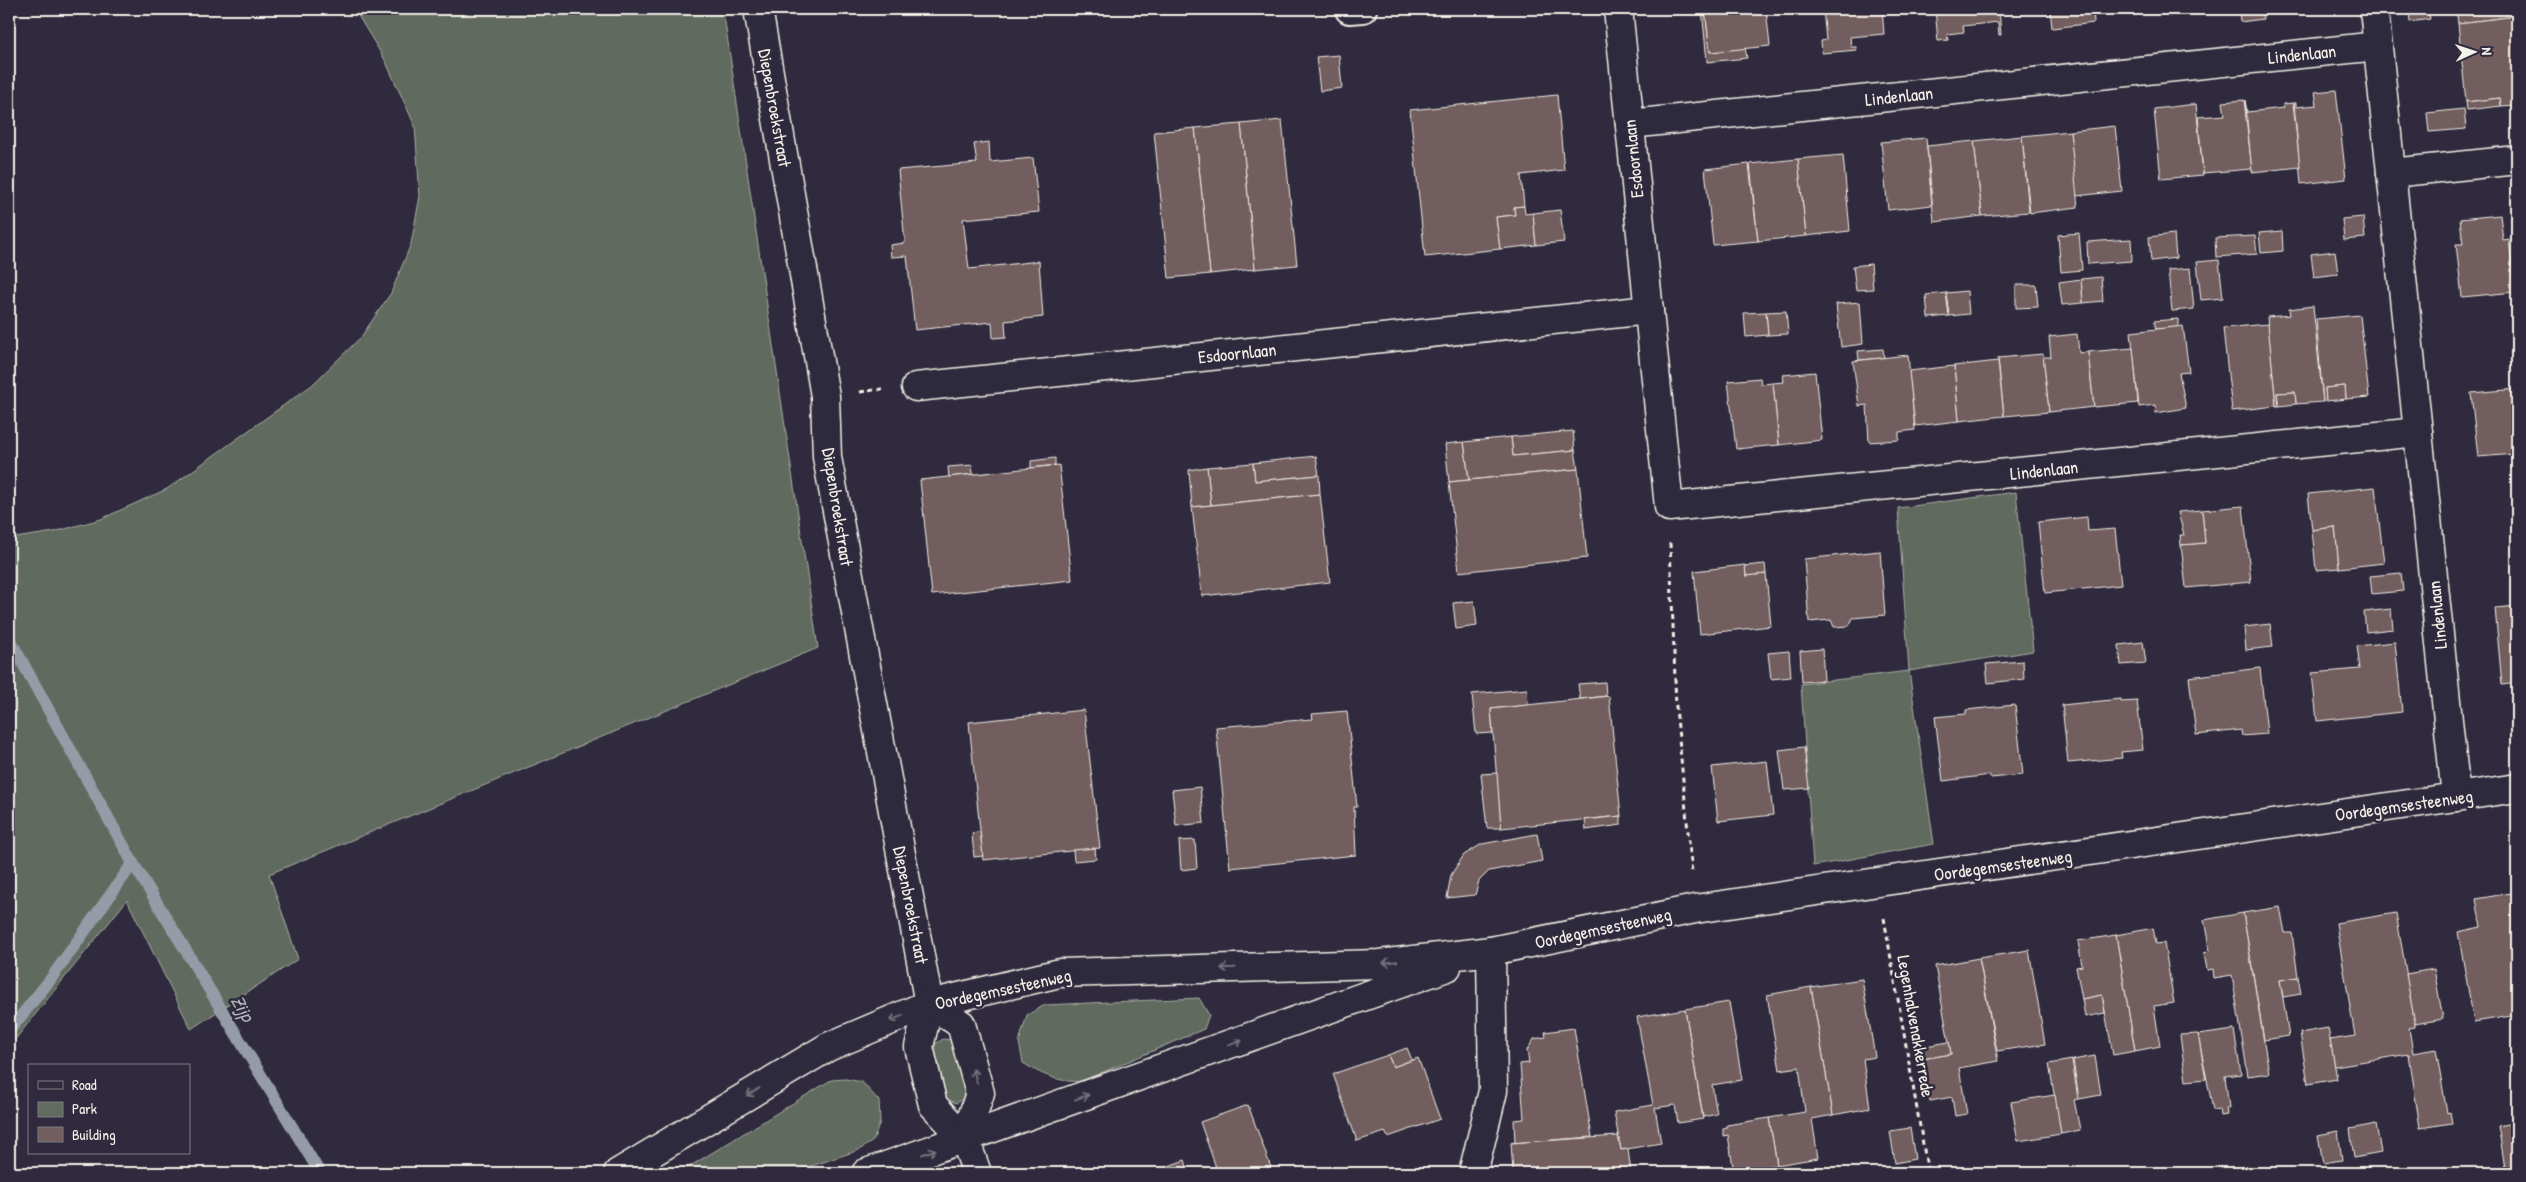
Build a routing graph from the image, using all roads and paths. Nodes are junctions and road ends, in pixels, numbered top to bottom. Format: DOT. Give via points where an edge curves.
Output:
graph roads {
  1 [pos="758,9"];
  2 [pos="1618,9"];
  3 [pos="2374,9"];
  4 [pos="2378,46"];
  5 [pos="1630,124"];
  6 [pos="2517,160"];
  7 [pos="2391,173"];
  8 [pos="1649,310"];
  9 [pos="916,387"];
  10 [pos="825,396"];
  11 [pos="2418,432"];
  12 [pos="1669,507"];
  13 [pos="2517,788"];
  14 [pos="2456,797"];
  15 [pos="1882,883"];
  16 [pos="1695,909"];
  17 [pos="1491,951"];
  18 [pos="929,1004"];
  19 [pos="965,1139"];
  20 [pos="618,1173"];
  21 [pos="866,1173"];
  22 [pos="977,1173"];
  23 [pos="1473,1173"];
  24 [pos="1928,1173"];
  1 -- 10 [label="street, Diepenbroekstraat"];
  2 -- 5 [label="street, Esdoornlaan"];
  3 -- 4 [label="street, Lindenlaan"];
  4 -- 5 [label="street, Lindenlaan"];
  4 -- 7 [label="street, Lindenlaan"];
  5 -- 8 [label="street, Esdoornlaan"];
  6 -- 7 [label="street"];
  7 -- 11 [label="street, Lindenlaan"];
  8 -- 9 [label="street, Esdoornlaan"];
  8 -- 12 [label="street, Esdoornlaan"];
  9 -- 10 [label="path"];
  10 -- 18 [label="street, Diepenbroekstraat" via="827,457"];
  11 -- 12 [label="street, Lindenlaan"];
  11 -- 14 [label="street, Lindenlaan"];
  12 -- 16 [label="path" via="1676,707"];
  13 -- 14 [label="street, Oordegemsesteenweg"];
  14 -- 15 [label="street, Oordegemsesteenweg"];
  15 -- 16 [label="street, Oordegemsesteenweg"];
  15 -- 24 [label="path, Legenhalvenakkerrede" via="1883,916"];
  16 -- 17 [label="street, Oordegemsesteenweg"];
  17 -- 18 [label="street, Oordegemsesteenweg, one-way" via="1378,964 1060,973"];
  19 -- 17 [label="street, Oordegemsesteenweg, one-way"];
  17 -- 23 [label="street" via="1493,1091"];
  18 -- 19 [label="street, Diepenbroekstraat" via="919,1048 933,1105"];
  19 -- 18 [label="street, one-way" via="980,1093 978,1084 961,1024"];
  18 -- 20 [label="street, Oordegemsesteenweg, one-way" via="828,1047"];
  21 -- 19 [label="street, Oordegemsesteenweg, one-way"];
  19 -- 22 [label="street"];
}
